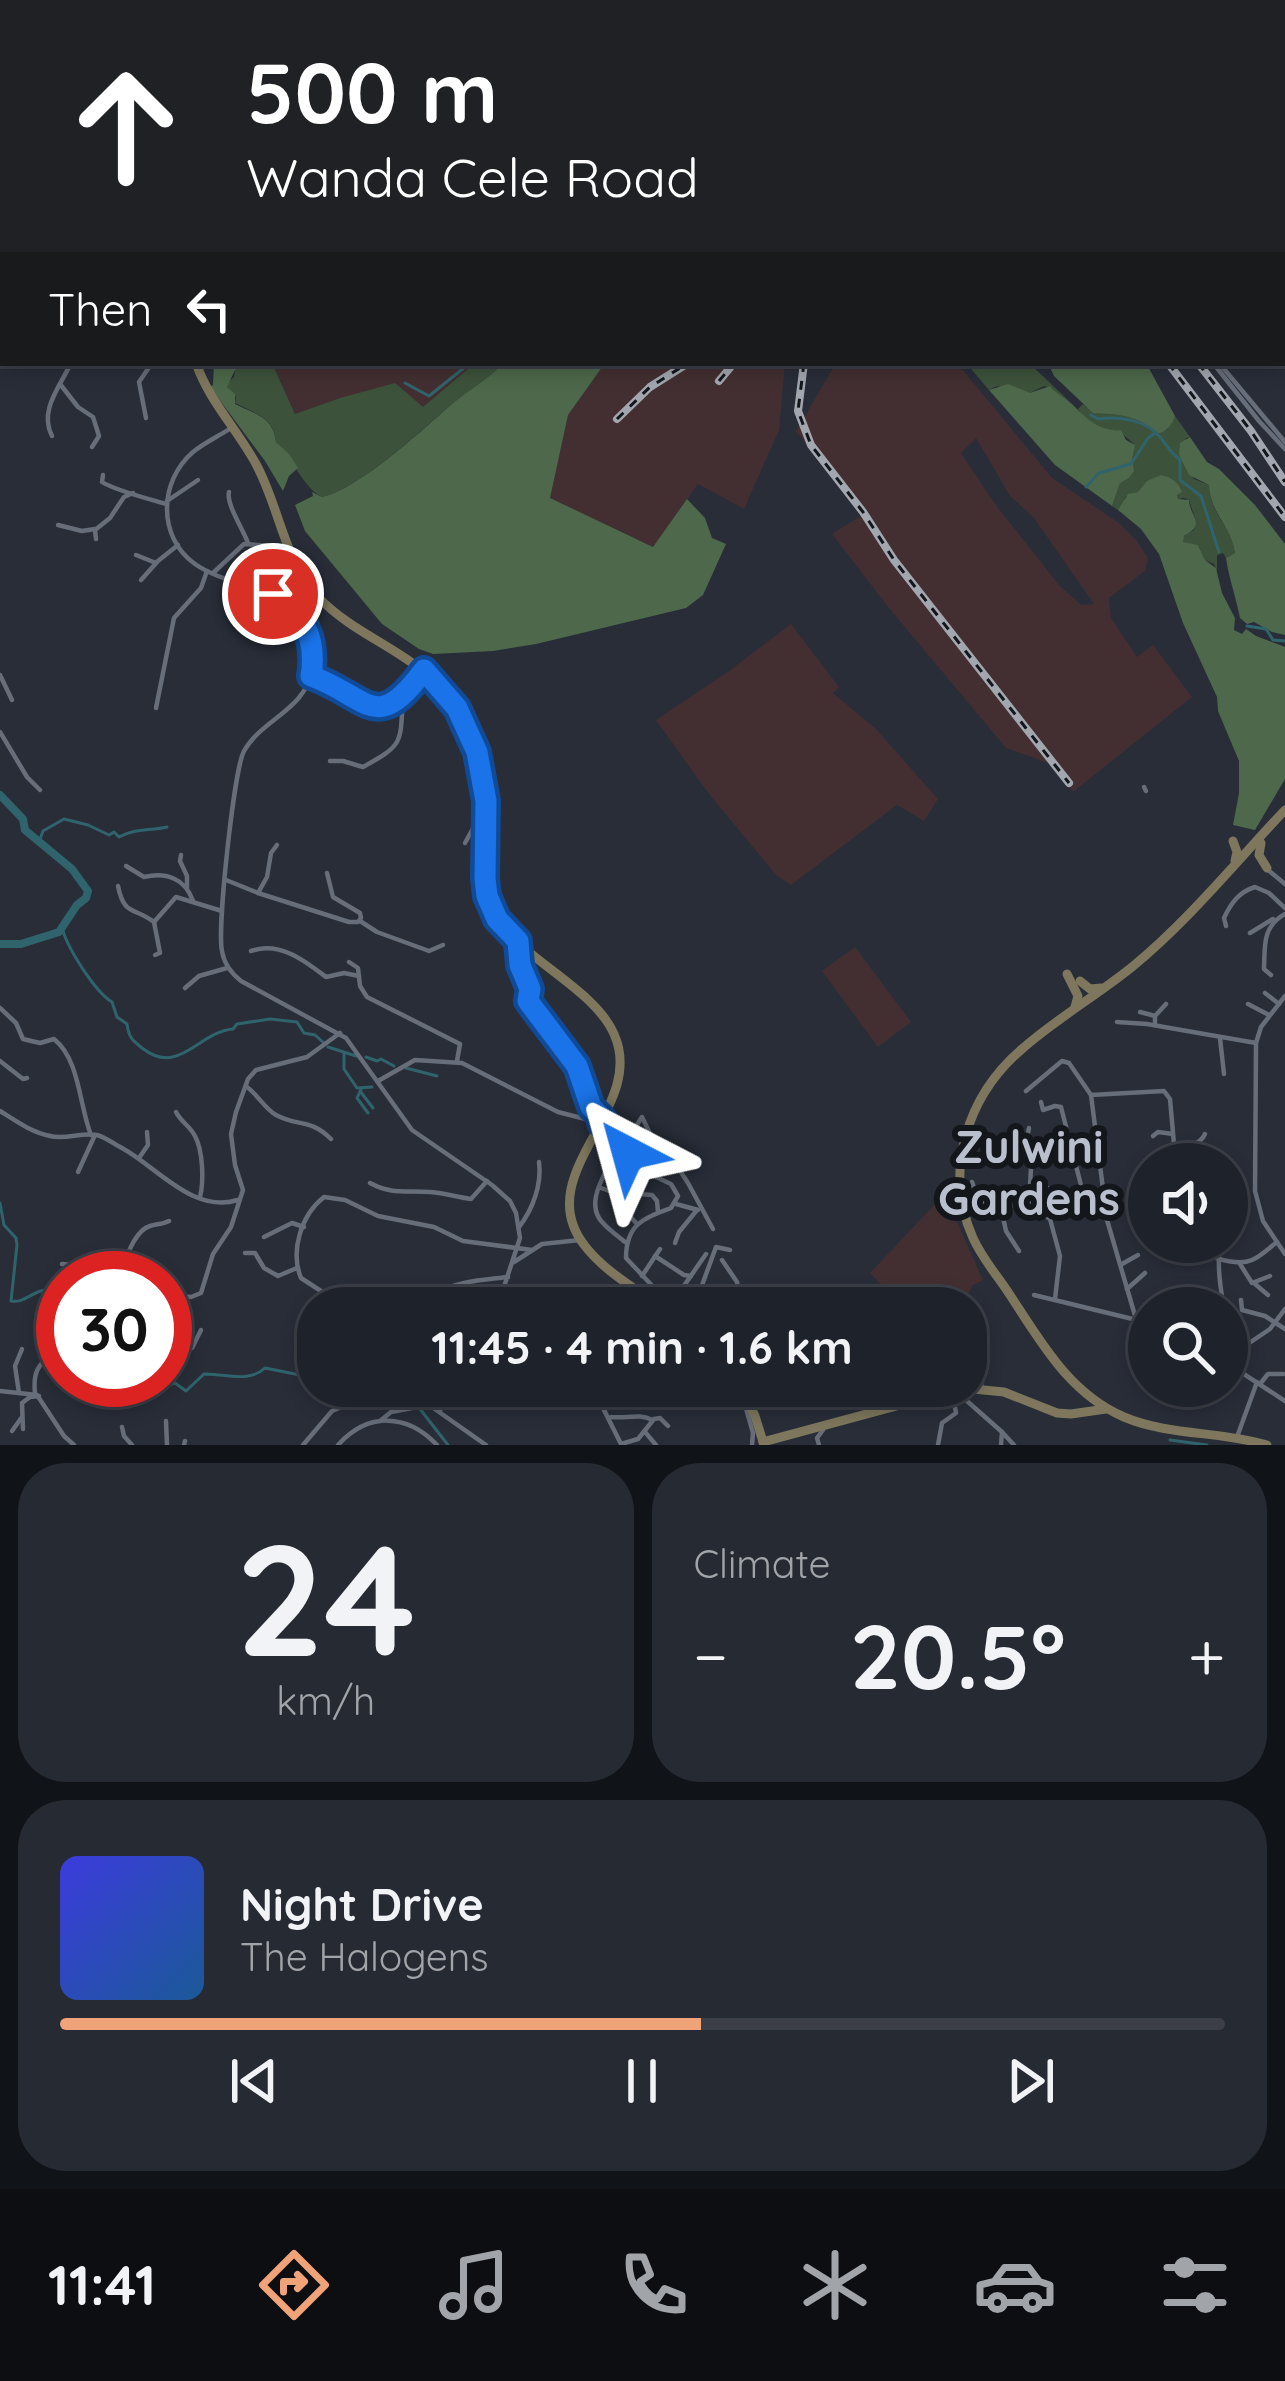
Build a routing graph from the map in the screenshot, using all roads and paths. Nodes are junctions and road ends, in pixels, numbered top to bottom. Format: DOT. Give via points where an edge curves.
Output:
graph roads {
  1 [pos="462,0"];
  2 [pos="476,0"];
  3 [pos="69,366"];
  4 [pos="150,366"];
  5 [pos="197,366"];
  6 [pos="1218,366"];
  7 [pos="60,384"];
  8 [pos="146,418"];
  9 [pos="232,427"];
  10 [pos="52,436"];
  11 [pos="1285,446"];
  12 [pos="92,447"];
  13 [pos="103,475"];
  14 [pos="198,480"];
  15 [pos="229,492"];
  16 [pos="134,493"];
  17 [pos="166,502"];
  18 [pos="58,525"];
  19 [pos="95,529"];
  20 [pos="96,539"];
  21 [pos="248,543"];
  22 [pos="178,545"];
  23 [pos="289,547"];
  24 [pos="136,555"];
  25 [pos="156,562"];
  26 [pos="210,572"];
  27 [pos="141,580"];
  28 [pos="423,671"];
  29 [pos="0,675"];
  30 [pos="311,676"];
  31 [pos="403,696"];
  32 [pos="11,700"];
  33 [pos="156,708"];
  34 [pos="0,732"];
  35 [pos="330,761"];
  36 [pos="40,790"];
  37 [pos="1285,814"];
  38 [pos="465,843"];
  39 [pos="1257,843"];
  40 [pos="277,845"];
  41 [pos="182,855"];
  42 [pos="1249,855"];
  43 [pos="126,866"];
  44 [pos="1233,866"];
  45 [pos="1267,868"];
  46 [pos="327,877"];
  47 [pos="226,880"];
  48 [pos="1285,884"];
  49 [pos="118,886"];
  50 [pos="188,888"];
  51 [pos="258,893"];
  52 [pos="193,901"];
  53 [pos="222,911"];
  54 [pos="1283,913"];
  55 [pos="360,921"];
  56 [pos="154,922"];
  57 [pos="1226,926"];
  58 [pos="1250,933"];
  59 [pos="518,941"];
  60 [pos="442,946"];
  61 [pos="251,951"];
  62 [pos="155,955"];
  63 [pos="349,962"];
  64 [pos="228,968"];
  65 [pos="1067,974"];
  66 [pos="359,976"];
  67 [pos="1271,976"];
  68 [pos="1079,981"];
  69 [pos="1105,987"];
  70 [pos="185,988"];
  71 [pos="1265,993"];
  72 [pos="1285,996"];
  73 [pos="1166,1004"];
  74 [pos="1248,1004"];
  75 [pos="1279,1004"];
  76 [pos="0,1008"];
  77 [pos="1072,1011"];
  78 [pos="1140,1012"];
  79 [pos="1155,1016"];
  80 [pos="1269,1016"];
  81 [pos="1117,1022"];
  82 [pos="1155,1025"];
  83 [pos="340,1033"];
  84 [pos="1220,1037"];
  85 [pos="1256,1043"];
  86 [pos="0,1060"];
  87 [pos="457,1061"];
  88 [pos="997,1074"];
  89 [pos="1224,1074"];
  90 [pos="27,1078"];
  91 [pos="378,1082"];
  92 [pos="245,1085"];
  93 [pos="1026,1091"];
  94 [pos="1091,1095"];
  95 [pos="1040,1102"];
  96 [pos="0,1111"];
  97 [pos="176,1112"];
  98 [pos="602,1121"];
  99 [pos="1029,1128"];
  100 [pos="147,1132"];
  101 [pos="1205,1134"];
  102 [pos="93,1135"];
  103 [pos="1153,1136"];
  104 [pos="331,1139"];
  105 [pos="628,1140"];
  106 [pos="1173,1140"];
  107 [pos="615,1151"];
  108 [pos="139,1158"];
  109 [pos="539,1162"];
  110 [pos="78,1172"];
  111 [pos="487,1181"];
  112 [pos="972,1182"];
  113 [pos="370,1183"];
  114 [pos="599,1187"];
  115 [pos="1029,1190"];
  116 [pos="200,1197"];
  117 [pos="1060,1197"];
  118 [pos="238,1201"];
  119 [pos="676,1204"];
  120 [pos="620,1205"];
  121 [pos="1029,1205"];
  122 [pos="1001,1208"];
  123 [pos="700,1209"];
  124 [pos="658,1212"];
  125 [pos="1107,1220"];
  126 [pos="169,1221"];
  127 [pos="637,1224"];
  128 [pos="304,1227"];
  129 [pos="519,1227"];
  130 [pos="712,1228"];
  131 [pos="264,1237"];
  132 [pos="580,1240"];
  133 [pos="1277,1242"];
  134 [pos="674,1243"];
  135 [pos="627,1244"];
  136 [pos="660,1249"];
  137 [pos="518,1250"];
  138 [pos="532,1250"];
  139 [pos="730,1250"];
  140 [pos="131,1251"];
  141 [pos="1019,1251"];
  142 [pos="245,1253"];
  143 [pos="706,1254"];
  144 [pos="1285,1254"];
  145 [pos="655,1256"];
  146 [pos="722,1260"];
  147 [pos="1248,1260"];
  148 [pos="1128,1261"];
  149 [pos="514,1262"];
  150 [pos="1239,1263"];
  151 [pos="1120,1265"];
  152 [pos="297,1268"];
  153 [pos="1144,1273"];
  154 [pos="642,1276"];
  155 [pos="691,1276"];
  156 [pos="1270,1276"];
  157 [pos="508,1277"];
  158 [pos="1255,1284"];
  159 [pos="315,1287"];
  160 [pos="453,1287"];
  161 [pos="504,1287"];
  162 [pos="639,1287"];
  163 [pos="651,1287"];
  164 [pos="681,1287"];
  165 [pos="701,1287"];
  166 [pos="737,1287"];
  167 [pos="1127,1288"];
  168 [pos="1128,1291"];
  169 [pos="1034,1294"];
  170 [pos="1268,1295"];
  171 [pos="192,1296"];
  172 [pos="1055,1299"];
  173 [pos="1285,1309"];
  174 [pos="1248,1312"];
  175 [pos="1128,1317"];
  176 [pos="1277,1323"];
  177 [pos="1285,1329"];
  178 [pos="201,1330"];
  179 [pos="1248,1346"];
  180 [pos="192,1348"];
  181 [pos="22,1349"];
  182 [pos="1283,1374"];
  183 [pos="1248,1375"];
  184 [pos="1258,1383"];
  185 [pos="987,1389"];
  186 [pos="1,1392"];
  187 [pos="19,1393"];
  188 [pos="36,1395"];
  189 [pos="36,1395"];
  190 [pos="1089,1396"];
  191 [pos="1285,1401"];
  192 [pos="45,1407"];
  193 [pos="442,1407"];
  194 [pos="604,1407"];
  195 [pos="748,1407"];
  196 [pos="889,1407"];
  197 [pos="956,1407"];
  198 [pos="974,1407"];
  199 [pos="1107,1408"];
  200 [pos="440,1410"];
  201 [pos="413,1411"];
  202 [pos="1086,1412"];
  203 [pos="609,1416"];
  204 [pos="22,1417"];
  205 [pos="652,1420"];
  206 [pos="166,1421"];
  207 [pos="380,1421"];
  208 [pos="832,1423"];
  209 [pos="668,1426"];
  210 [pos="122,1427"];
  211 [pos="23,1430"];
  212 [pos="12,1431"];
  213 [pos="422,1431"];
  214 [pos="645,1432"];
  215 [pos="1002,1432"];
  216 [pos="1237,1437"];
  217 [pos="760,1444"];
  218 [pos="74,1445"];
  219 [pos="132,1445"];
  220 [pos="166,1445"];
  221 [pos="303,1445"];
  222 [pos="338,1445"];
  223 [pos="437,1445"];
  224 [pos="486,1445"];
  225 [pos="656,1445"];
  226 [pos="820,1445"];
  227 [pos="938,1445"];
  228 [pos="1001,1445"];
  229 [pos="1014,1445"];
  230 [pos="1267,1445"];
  1 -- 2 [label="street"];
  3 -- 7 [label="street"];
  4 -- 8 [label="street" via="139,382"];
  5 -- 9 [label="street"];
  6 -- 11 [label="street"];
  7 -- 10 [label="street" via="47,414"];
  7 -- 12 [label="street" via="93,417 99,439"];
  9 -- 17 [label="street" via="190,454"];
  9 -- 23 [label="street" via="259,469"];
  13 -- 16 [label="street" via="104,485"];
  14 -- 17 [label="street"];
  15 -- 21 [label="street"];
  16 -- 17 [label="street"];
  16 -- 19 [label="street"];
  17 -- 22 [label="street"];
  18 -- 19 [label="street"];
  19 -- 20 [label="street"];
  21 -- 23 [label="street"];
  21 -- 26 [label="street"];
  22 -- 25 [label="street"];
  22 -- 26 [label="street"];
  23 -- 28 [label="street" via="326,603"];
  24 -- 25 [label="street"];
  25 -- 27 [label="street"];
  26 -- 30 [label="street" via="292,608 310,639"];
  26 -- 33 [label="street" via="173,621"];
  28 -- 31 [label="street"];
  28 -- 38 [label="street" via="480,787 482,814"];
  28 -- 59 [label="street" via="457,708 477,752 487,896"];
  29 -- 32 [label="street"];
  30 -- 31 [label="street" via="374,708"];
  30 -- 47 [label="street" via="296,704 241,758"];
  31 -- 35 [label="street" via="396,748 365,766"];
  34 -- 36 [label="street"];
  37 -- 39 [label="street"];
  39 -- 42 [label="street"];
  39 -- 44 [label="street"];
  39 -- 44 [label="street" via="1232,840"];
  39 -- 45 [label="street"];
  40 -- 51 [label="street"];
  41 -- 50 [label="street"];
  42 -- 45 [label="street"];
  42 -- 88 [label="street" via="1133,970"];
  43 -- 50 [label="street"];
  44 -- 69 [label="street"];
  45 -- 48 [label="street"];
  46 -- 55 [label="street" via="333,897"];
  47 -- 51 [label="street"];
  47 -- 53 [label="street"];
  49 -- 56 [label="street" via="127,909"];
  50 -- 52 [label="street"];
  51 -- 55 [label="street"];
  52 -- 53 [label="street"];
  52 -- 56 [label="street" via="175,898"];
  53 -- 64 [label="street"];
  54 -- 57 [label="street" via="1255,886 1232,904"];
  54 -- 58 [label="street"];
  54 -- 67 [label="street" via="1267,932 1264,969"];
  55 -- 60 [label="street" via="426,950"];
  56 -- 62 [label="street" via="161,948"];
  59 -- 98 [label="street" via="528,1001 577,1066"];
  59 -- 98 [label="street" via="615,1035 621,1073"];
  61 -- 66 [label="street" via="298,957 326,977"];
  63 -- 66 [label="street"];
  64 -- 70 [label="street"];
  64 -- 83 [label="street"];
  65 -- 77 [label="street" via="1078,996"];
  66 -- 87 [label="street" via="364,994 460,1045"];
  68 -- 69 [label="street"];
  69 -- 77 [label="street"];
  71 -- 75 [label="street"];
  72 -- 75 [label="street"];
  73 -- 79 [label="street"];
  74 -- 80 [label="street"];
  75 -- 80 [label="street"];
  76 -- 102 [label="street" via="25,1040 61,1043"];
  77 -- 88 [label="street"];
  78 -- 79 [label="street"];
  79 -- 82 [label="street"];
  80 -- 85 [label="street"];
  81 -- 82 [label="street"];
  82 -- 84 [label="street"];
  83 -- 91 [label="street"];
  83 -- 92 [label="street" via="307,1058 256,1070"];
  84 -- 85 [label="street"];
  84 -- 89 [label="street"];
  85 -- 133 [label="street" via="1255,1191"];
  86 -- 90 [label="street"];
  87 -- 91 [label="street" via="412,1060"];
  87 -- 98 [label="street" via="558,1112"];
  88 -- 190 [label="street" via="963,1144 964,1211 992,1270 1056,1364"];
  91 -- 111 [label="street" via="412,1130"];
  92 -- 104 [label="street" via="270,1112"];
  92 -- 118 [label="street" via="231,1134 243,1186"];
  93 -- 94 [label="street" via="1062,1061"];
  94 -- 106 [label="street" via="1164,1091"];
  94 -- 125 [label="street"];
  95 -- 125 [label="street" via="1043,1110 1061,1107 1084,1197"];
  96 -- 102 [label="street" via="48,1136"];
  97 -- 116 [label="street" via="196,1139"];
  98 -- 105 [label="street"];
  98 -- 132 [label="street" via="571,1186"];
  99 -- 115 [label="street"];
  100 -- 108 [label="street"];
  101 -- 106 [label="street" via="1182,1146"];
  102 -- 108 [label="street"];
  102 -- 110 [label="street"];
  103 -- 106 [label="street"];
  105 -- 119 [label="street" via="630,1165 673,1185"];
  105 -- 123 [label="street" via="645,1120"];
  107 -- 114 [label="street"];
  108 -- 116 [label="street"];
  109 -- 129 [label="street" via="540,1184"];
  111 -- 113 [label="street" via="471,1199"];
  111 -- 129 [label="street" via="509,1201"];
  112 -- 122 [label="street" via="980,1200"];
  114 -- 124 [label="street" via="654,1196"];
  114 -- 135 [label="street" via="595,1211"];
  115 -- 117 [label="street" via="1048,1188"];
  115 -- 121 [label="street"];
  116 -- 118 [label="street"];
  118 -- 171 [label="street" via="203,1290"];
  119 -- 123 [label="street"];
  119 -- 124 [label="street"];
  120 -- 127 [label="street"];
  121 -- 122 [label="street"];
  121 -- 172 [label="street" via="1050,1219 1057,1243"];
  122 -- 141 [label="street"];
  123 -- 130 [label="street"];
  123 -- 134 [label="street"];
  124 -- 127 [label="street"];
  125 -- 151 [label="street"];
  126 -- 140 [label="street" via="141,1232"];
  127 -- 135 [label="street"];
  128 -- 131 [label="street" via="291,1223"];
  128 -- 137 [label="street" via="328,1196 463,1241"];
  128 -- 152 [label="street"];
  129 -- 137 [label="street"];
  132 -- 138 [label="street"];
  132 -- 162 [label="street"];
  133 -- 144 [label="street"];
  133 -- 147 [label="street"];
  135 -- 154 [label="street" via="626,1258"];
  136 -- 145 [label="street"];
  137 -- 138 [label="street"];
  137 -- 149 [label="street"];
  138 -- 149 [label="street"];
  139 -- 165 [label="street" via="715,1248"];
  142 -- 152 [label="street" via="278,1276"];
  143 -- 155 [label="street"];
  145 -- 154 [label="street"];
  145 -- 155 [label="street"];
  146 -- 166 [label="street"];
  148 -- 151 [label="street"];
  149 -- 157 [label="street"];
  150 -- 158 [label="street"];
  151 -- 167 [label="street"];
  152 -- 159 [label="street"];
  153 -- 167 [label="street"];
  154 -- 163 [label="street"];
  155 -- 164 [label="street"];
  156 -- 158 [label="street"];
  157 -- 160 [label="street"];
  157 -- 161 [label="street"];
  158 -- 170 [label="street"];
  167 -- 168 [label="street"];
  169 -- 172 [label="street"];
  172 -- 175 [label="street"];
  173 -- 176 [label="street"];
  174 -- 176 [label="street"];
  176 -- 177 [label="street"];
  176 -- 179 [label="street"];
  178 -- 180 [label="street"];
  181 -- 187 [label="street"];
  182 -- 184 [label="street"];
  183 -- 184 [label="street"];
  184 -- 191 [label="street"];
  184 -- 216 [label="street"];
  185 -- 202 [label="street" via="1058,1413"];
  186 -- 187 [label="street"];
  187 -- 188 [label="street"];
  189 -- 204 [label="street" via="22,1403"];
  190 -- 199 [label="street"];
  190 -- 202 [label="street"];
  192 -- 218 [label="street"];
  193 -- 200 [label="street"];
  194 -- 203 [label="street"];
  195 -- 217 [label="street"];
  196 -- 208 [label="street"];
  197 -- 227 [label="street" via="942,1423"];
  198 -- 215 [label="street"];
  199 -- 202 [label="street"];
  199 -- 216 [label="street" via="1153,1426"];
  200 -- 201 [label="street"];
  200 -- 224 [label="street"];
  201 -- 207 [label="street"];
  201 -- 213 [label="street"];
  201 -- 221 [label="street" via="373,1401 344,1406"];
  203 -- 205 [label="street"];
  203 -- 214 [label="street" via="622,1444"];
  204 -- 211 [label="street"];
  204 -- 212 [label="street"];
  205 -- 209 [label="street"];
  205 -- 214 [label="street"];
  206 -- 220 [label="street"];
  207 -- 213 [label="street"];
  207 -- 222 [label="street"];
  208 -- 217 [label="street"];
  208 -- 226 [label="street" via="818,1434"];
  210 -- 219 [label="street"];
  213 -- 223 [label="street"];
  214 -- 225 [label="street"];
  215 -- 228 [label="street"];
  215 -- 229 [label="street"];
  216 -- 230 [label="street"];
}
